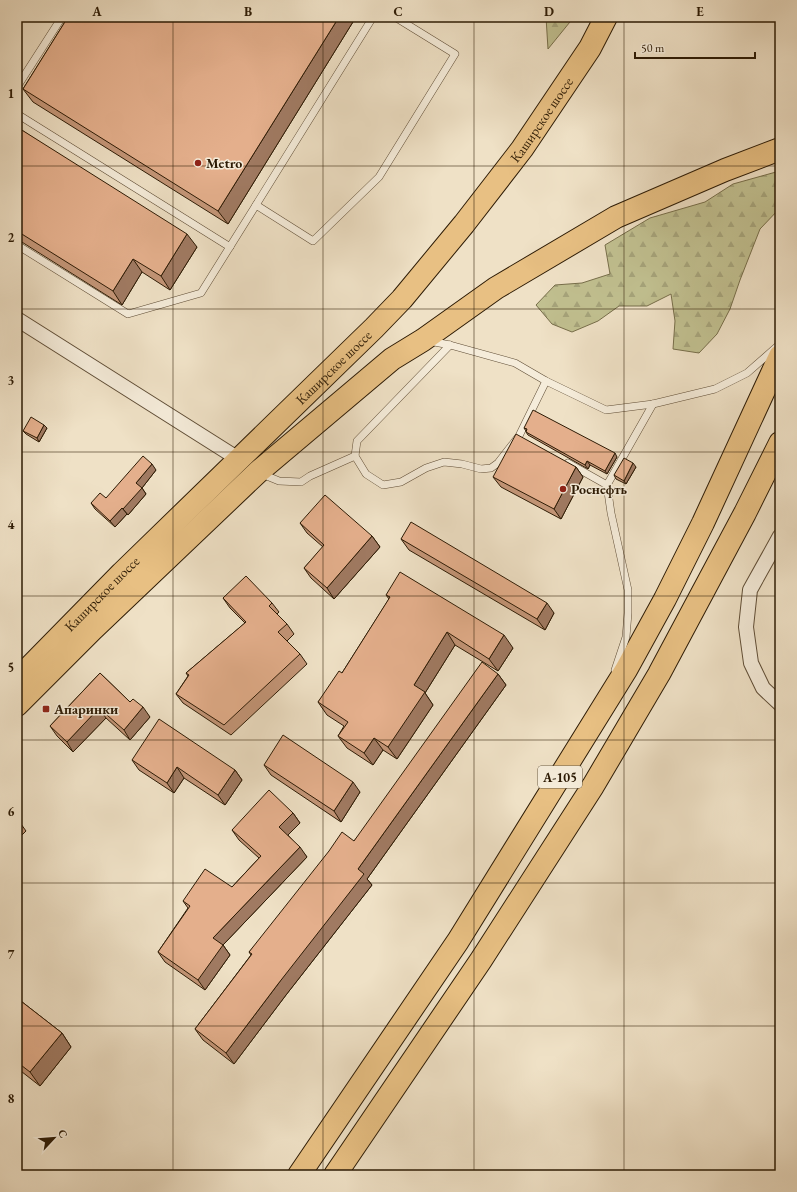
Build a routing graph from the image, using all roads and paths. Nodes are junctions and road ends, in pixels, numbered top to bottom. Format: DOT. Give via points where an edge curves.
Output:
graph roads {
  1 [pos="62,17"];
  2 [pos="373,17"];
  3 [pos="395,17"];
  4 [pos="606,17"];
  5 [pos="17,86"];
  6 [pos="17,114"];
  7 [pos="780,149"];
  8 [pos="256,205"];
  9 [pos="17,245"];
  10 [pos="230,247"];
  11 [pos="17,319"];
  12 [pos="374,328"];
  13 [pos="423,340"];
  14 [pos="780,344"];
  15 [pos="450,345"];
  16 [pos="780,356"];
  17 [pos="392,359"];
  18 [pos="546,381"];
  19 [pos="653,404"];
  20 [pos="780,443"];
  21 [pos="354,456"];
  22 [pos="559,459"];
  23 [pos="249,466"];
  24 [pos="606,484"];
  25 [pos="780,536"];
  26 [pos="17,680"];
  27 [pos="780,704"];
  28 [pos="17,705"];
  29 [pos="580,745"];
  30 [pos="299,1175"];
  31 [pos="335,1175"];
  1 -- 5 [label="lane"];
  2 -- 8 [label="lane"];
  3 -- 8 [label="lane" via="455,54 379,177 313,241"];
  4 -- 12 [label="main road, Каширское шоссе" via="590,48 522,149 402,299"];
  6 -- 10 [label="lane"];
  7 -- 13 [label="main road" via="616,217 496,288"];
  8 -- 10 [label="lane"];
  9 -- 10 [label="lane" via="128,314 201,293"];
  11 -- 23 [label="street"];
  12 -- 17 [label="main road" via="365,342 368,356 382,362"];
  12 -- 23 [label="main road, Каширское шоссе"];
  13 -- 15 [label="lane"];
  13 -- 17 [label="main road"];
  14 -- 19 [label="lane" via="747,372 715,390"];
  15 -- 18 [label="lane" via="515,363"];
  15 -- 21 [label="lane" via="357,441"];
  16 -- 29 [label="main road, А-105" via="665,599 626,670"];
  17 -- 23 [label="main road"];
  18 -- 19 [label="lane" via="606,410"];
  18 -- 21 [label="lane" via="522,438 491,468 481,469 444,462 426,468 401,482 383,484 366,474"];
  19 -- 24 [label="lane"];
  20 -- 31 [label="main road, А-105" via="659,674 593,786 481,960"];
  21 -- 23 [label="lane" via="301,482 279,481"];
  22 -- 24 [label="lane"];
  23 -- 26 [label="main road, Каширское шоссе" via="122,573"];
  23 -- 28 [label="main road" via="99,624"];
  24 -- 29 [label="lane" via="628,590 626,637 612,678"];
  25 -- 27 [label="street" via="750,590 746,627 751,663 763,688"];
  29 -- 30 [label="main road, А-105" via="458,941"];
}
